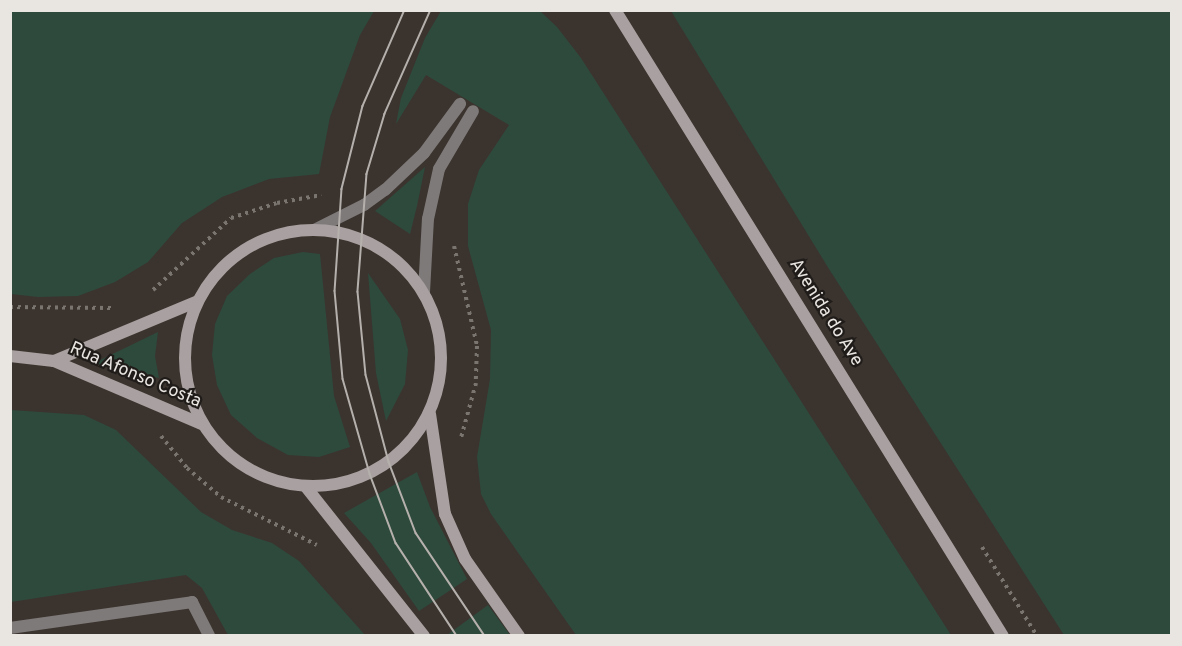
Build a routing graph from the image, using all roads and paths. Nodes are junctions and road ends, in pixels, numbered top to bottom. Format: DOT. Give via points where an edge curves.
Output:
graph roads {
  1 [pos="615,10"];
  2 [pos="460,104"];
  3 [pos="473,111"];
  4 [pos="324,194"];
  5 [pos="314,230"];
  6 [pos="453,239"];
  7 [pos="424,292"];
  8 [pos="145,296"];
  9 [pos="196,302"];
  10 [pos="10,307"];
  11 [pos="119,308"];
  12 [pos="10,356"];
  13 [pos="54,361"];
  14 [pos="429,414"];
  15 [pos="202,424"];
  16 [pos="151,429"];
  17 [pos="461,442"];
  18 [pos="306,487"];
  19 [pos="326,550"];
  20 [pos="10,628"];
  21 [pos="209,636"];
  22 [pos="423,636"];
  23 [pos="519,636"];
  24 [pos="1003,636"];
  1 -- 24 [label="street, Avenida do Ave"];
  2 -- 5 [label="street" via="424,153 385,190"];
  3 -- 7 [label="street" via="440,169 428,219"];
  4 -- 8 [label="path" via="277,202 231,218"];
  5 -- 7 [label="street" via="360,237 397,259"];
  5 -- 9 [label="street" via="295,229 254,242 220,267"];
  6 -- 17 [label="path" via="477,346 476,383"];
  7 -- 14 [label="street" via="439,331 441,373"];
  9 -- 13 [label="street, Rua Afonso Costa"];
  9 -- 15 [label="street" via="184,342 186,374"];
  10 -- 11 [label="path" via="61,311"];
  12 -- 13 [label="street, Rua Afonso Costa"];
  13 -- 15 [label="street, Rua Afonso Costa"];
  14 -- 18 [label="street" via="413,440 370,474 339,484"];
  14 -- 23 [label="street" via="446,514 465,559"];
  15 -- 18 [label="street" via="238,461 265,478"];
  16 -- 19 [label="path" via="221,497"];
  18 -- 22 [label="street"];
  20 -- 21 [label="street" via="192,602"];
}
